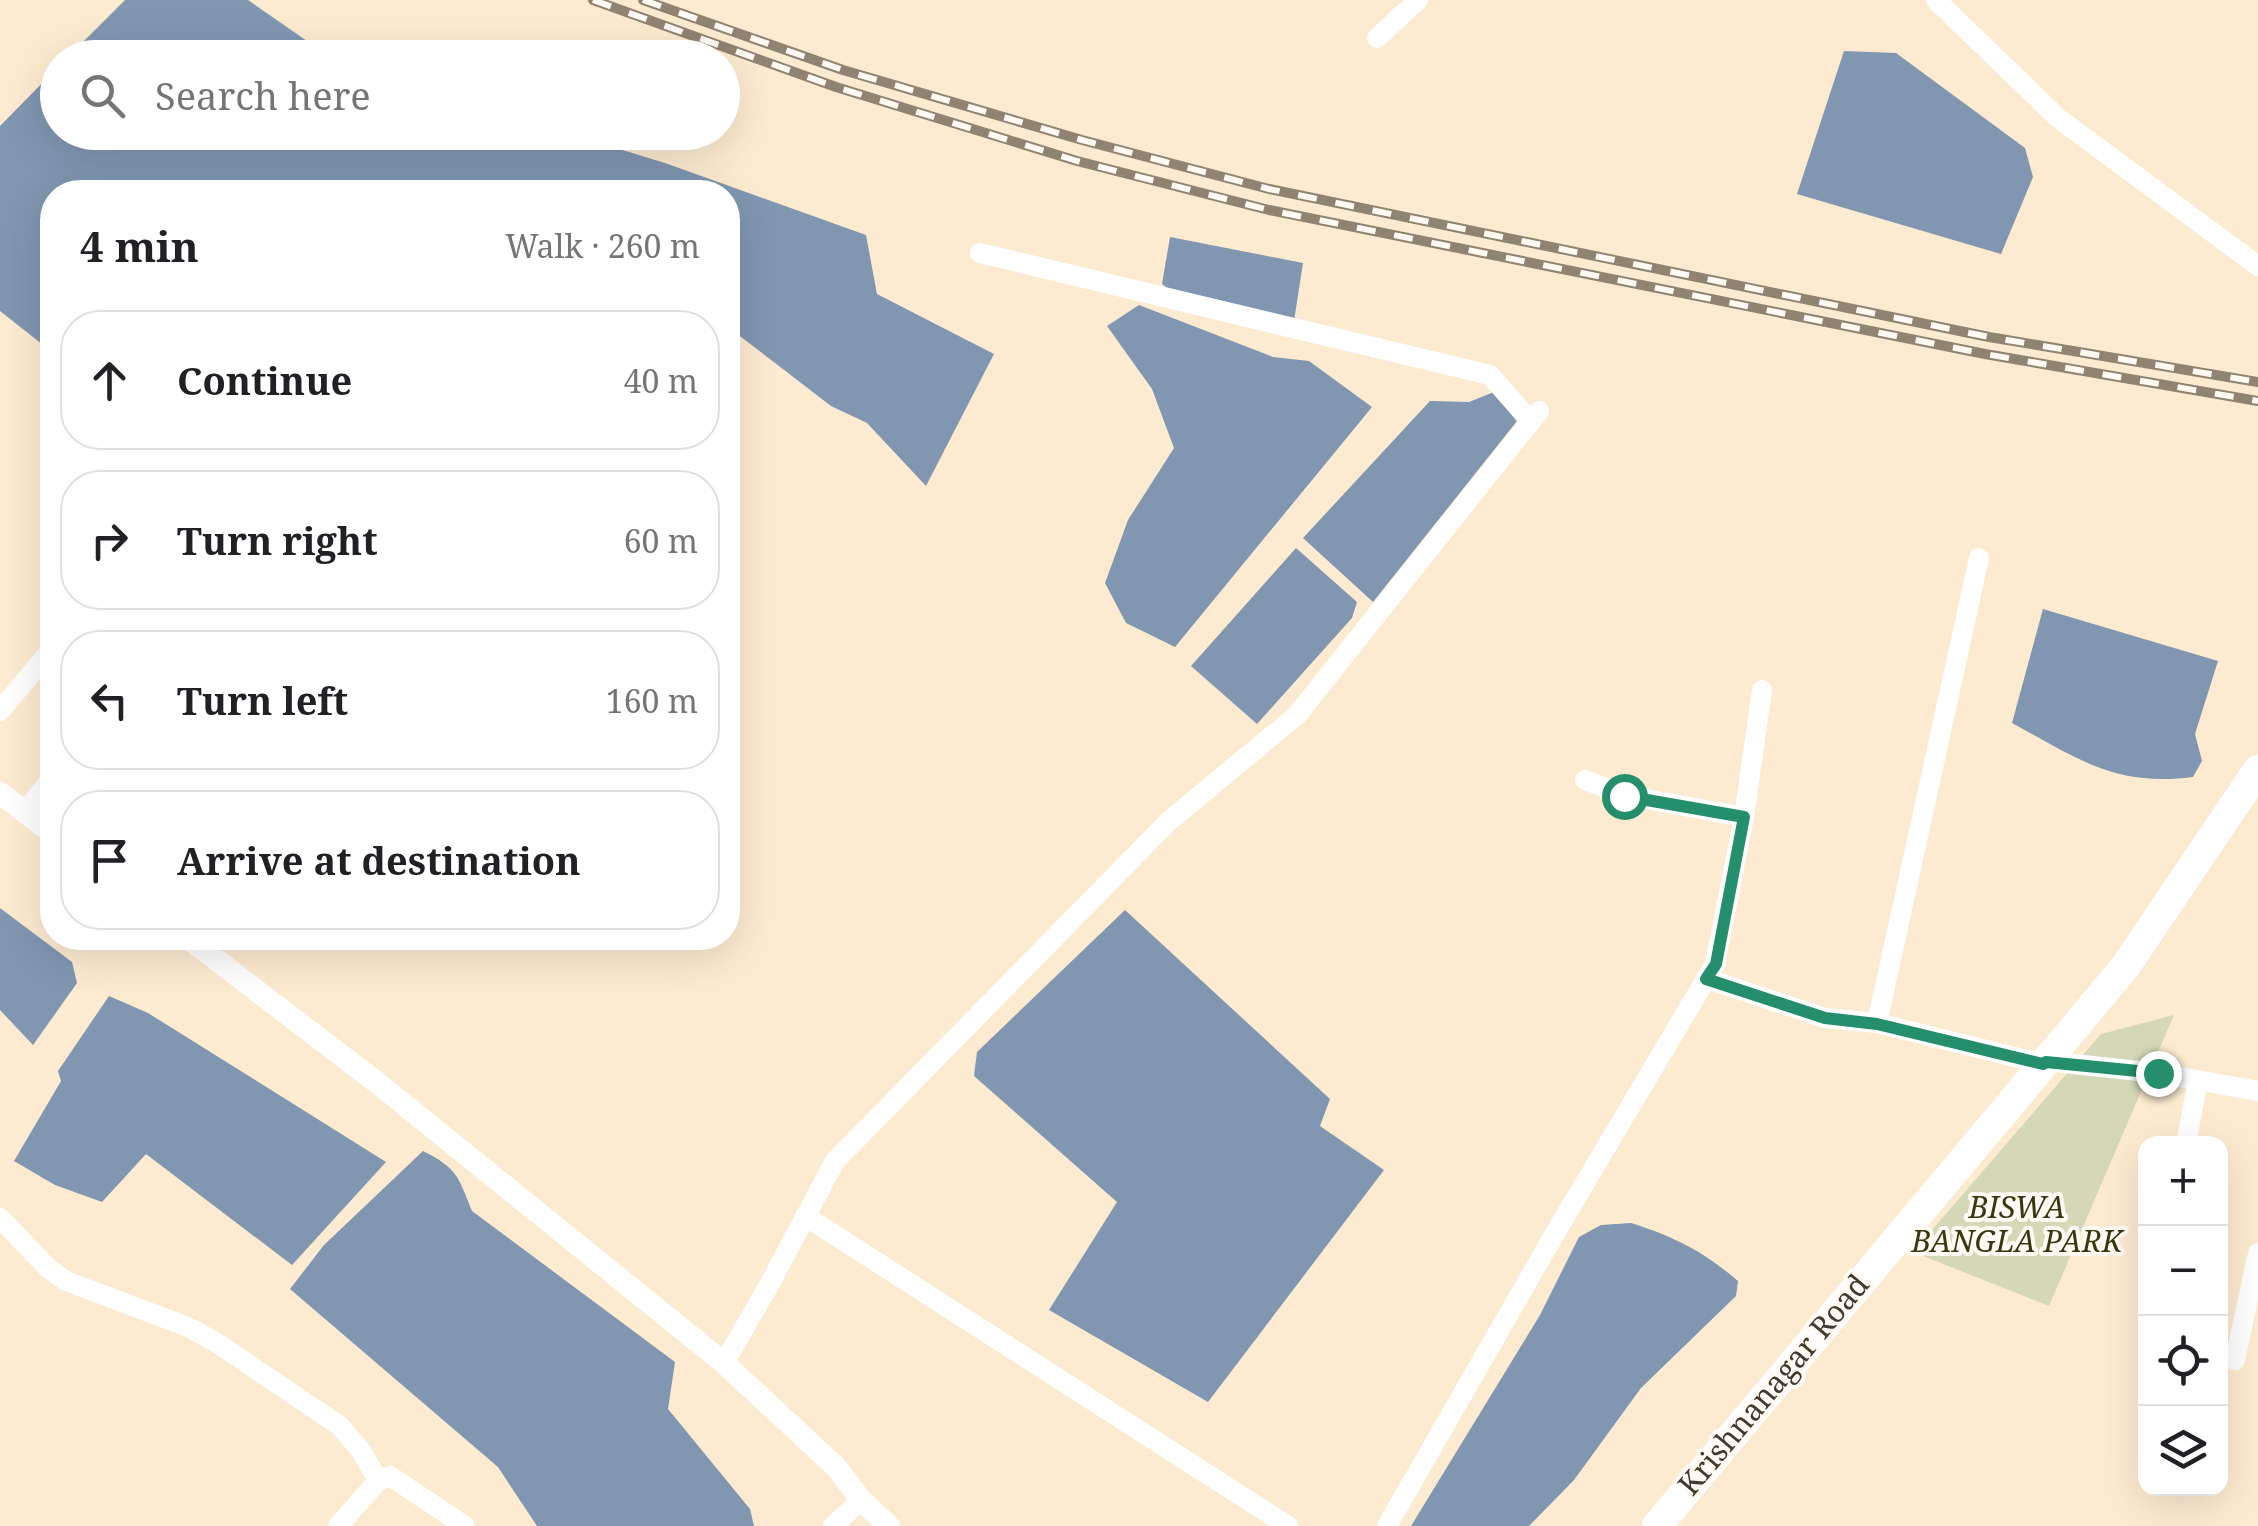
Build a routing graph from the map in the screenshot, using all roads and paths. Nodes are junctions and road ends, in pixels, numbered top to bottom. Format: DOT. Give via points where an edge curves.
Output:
graph roads {
  1 [pos="1418,0"];
  2 [pos="1936,0"];
  3 [pos="1377,38"];
  4 [pos="980,253"];
  5 [pos="2258,266"];
  6 [pos="1979,558"];
  7 [pos="40,663"];
  8 [pos="1762,690"];
  9 [pos="0,711"];
  10 [pos="2258,770"];
  11 [pos="1585,780"];
  12 [pos="0,792"];
  13 [pos="40,793"];
  14 [pos="25,812"];
  15 [pos="1744,817"];
  16 [pos="40,824"];
  17 [pos="204,950"];
  18 [pos="1706,979"];
  19 [pos="1877,1024"];
  20 [pos="2046,1062"];
  21 [pos="2198,1080"];
  22 [pos="2258,1091"];
  23 [pos="2188,1136"];
  24 [pos="805,1216"];
  25 [pos="0,1218"];
  26 [pos="2258,1253"];
  27 [pos="2235,1360"];
  28 [pos="724,1363"];
  29 [pos="378,1480"];
  30 [pos="861,1500"];
  31 [pos="1278,1523"];
  32 [pos="338,1526"];
  33 [pos="465,1526"];
  34 [pos="833,1526"];
  35 [pos="889,1526"];
  36 [pos="1387,1526"];
  37 [pos="1656,1526"];
  1 -- 3 [label="street"];
  2 -- 5 [label="street" via="2058,118"];
  4 -- 24 [label="street" via="1490,375 1535,416 1297,714 1169,821 898,1095 834,1161"];
  6 -- 19 [label="street"];
  7 -- 9 [label="street"];
  8 -- 15 [label="street"];
  10 -- 20 [label="main road, Krishnanagar Road" via="2125,967"];
  11 -- 15 [label="street" via="1624,796"];
  12 -- 14 [label="street"];
  13 -- 14 [label="street"];
  14 -- 16 [label="street"];
  15 -- 18 [label="street" via="1716,964"];
  17 -- 28 [label="street"];
  18 -- 19 [label="street" via="1825,1018"];
  18 -- 36 [label="street"];
  19 -- 20 [label="street"];
  20 -- 21 [label="street"];
  20 -- 37 [label="main road, Krishnanagar Road"];
  21 -- 22 [label="street"];
  21 -- 23 [label="street"];
  24 -- 28 [label="street"];
  24 -- 31 [label="street"];
  25 -- 29 [label="street" via="66,1281 188,1327 321,1411 362,1452"];
  26 -- 27 [label="street"];
  28 -- 30 [label="street" via="837,1468"];
  29 -- 32 [label="street"];
  29 -- 33 [label="street" via="390,1476"];
  30 -- 34 [label="street"];
  30 -- 35 [label="street"];
}
